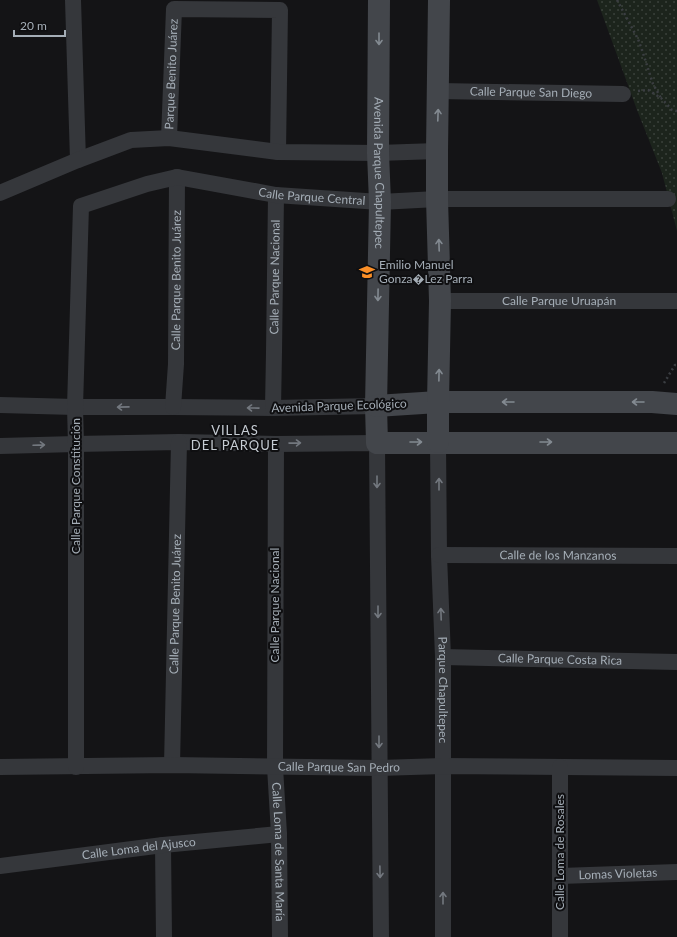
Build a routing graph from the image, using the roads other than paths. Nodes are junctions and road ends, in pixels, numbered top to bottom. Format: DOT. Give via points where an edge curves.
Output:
graph roads {
  1 [pos="73,0"];
  2 [pos="379,0"];
  3 [pos="439,0"];
  4 [pos="439,91"];
  5 [pos="623,94"];
  6 [pos="169,138"];
  7 [pos="437,151"];
  8 [pos="278,152"];
  9 [pos="378,153"];
  10 [pos="78,160"];
  11 [pos="178,177"];
  12 [pos="0,193"];
  13 [pos="276,195"];
  14 [pos="437,199"];
  15 [pos="668,199"];
  16 [pos="380,202"];
  17 [pos="81,206"];
  18 [pos="677,300"];
  19 [pos="440,301"];
  20 [pos="438,402"];
  21 [pos="677,404"];
  22 [pos="0,405"];
  23 [pos="376,406"];
  24 [pos="75,407"];
  25 [pos="173,407"];
  26 [pos="273,408"];
  27 [pos="179,442"];
  28 [pos="438,442"];
  29 [pos="377,443"];
  30 [pos="677,443"];
  31 [pos="76,444"];
  32 [pos="276,444"];
  33 [pos="0,446"];
  34 [pos="439,555"];
  35 [pos="677,556"];
  36 [pos="443,657"];
  37 [pos="677,662"];
  38 [pos="172,765"];
  39 [pos="0,766"];
  40 [pos="76,766"];
  41 [pos="443,766"];
  42 [pos="275,767"];
  43 [pos="560,767"];
  44 [pos="380,768"];
  45 [pos="677,768"];
  46 [pos="279,834"];
  47 [pos="163,845"];
  48 [pos="0,866"];
  49 [pos="677,872"];
  50 [pos="560,876"];
  51 [pos="164,937"];
  52 [pos="280,937"];
  53 [pos="381,937"];
  54 [pos="444,937"];
  55 [pos="560,937"];
  1 -- 10 [label="street"];
  2 -- 9 [label="street, Avenida Parque Chapultepec, one-way"];
  3 -- 4 [label="street"];
  4 -- 5 [label="street, Calle Parque San Diego"];
  7 -- 4 [label="street, one-way"];
  6 -- 8 [label="street"];
  6 -- 8 [label="street, Parque Benito Juárez" via="174,9 280,10"];
  6 -- 10 [label="street" via="131,140"];
  7 -- 9 [label="street"];
  7 -- 14 [label="street"];
  8 -- 9 [label="street"];
  9 -- 16 [label="street, Avenida Parque Chapultepec"];
  10 -- 12 [label="street"];
  11 -- 13 [label="street, Calle Parque Central"];
  11 -- 17 [label="street, Calle Parque Central" via="147,184"];
  11 -- 25 [label="street, Calle Parque Benito Juárez" via="176,364"];
  13 -- 16 [label="street, Calle Parque Central"];
  13 -- 26 [label="street, Calle Parque Nacional"];
  14 -- 15 [label="street, Calle Parque Central"];
  14 -- 16 [label="street, Calle Parque Central"];
  19 -- 14 [label="street, one-way"];
  16 -- 23 [label="street, Avenida Parque Chapultepec, one-way"];
  17 -- 24 [label="street, Calle Parque Constitución"];
  18 -- 19 [label="street, Calle Parque Uruapán"];
  20 -- 19 [label="street, one-way"];
  21 -- 20 [label="street, Avenida Parque Ecológico, one-way"];
  20 -- 23 [label="street, Avenida Parque Ecológico"];
  20 -- 28 [label="street"];
  22 -- 24 [label="street, Avenida Parque Ecológico"];
  23 -- 26 [label="street, Avenida Parque Ecológico"];
  23 -- 29 [label="street, Avenida Parque Chapultepec"];
  25 -- 24 [label="street, Avenida Parque Ecológico, one-way"];
  24 -- 31 [label="street, Calle Parque Constitución"];
  26 -- 25 [label="street, Avenida Parque Ecológico, one-way"];
  27 -- 31 [label="street"];
  27 -- 32 [label="street"];
  27 -- 38 [label="street, Calle Parque Benito Juárez"];
  29 -- 28 [label="street, one-way"];
  28 -- 30 [label="street, one-way"];
  34 -- 28 [label="street, Parque Chapultepec, one-way"];
  32 -- 29 [label="street, one-way"];
  29 -- 44 [label="street, one-way"];
  33 -- 31 [label="street, one-way"];
  31 -- 40 [label="street, Calle Parque Constitución"];
  32 -- 42 [label="street, Calle Parque Nacional"];
  34 -- 35 [label="street, Calle de los Manzanos"];
  36 -- 34 [label="street, Parque Chapultepec, one-way"];
  36 -- 37 [label="street, Calle Parque Costa Rica"];
  36 -- 41 [label="street, Parque Chapultepec"];
  38 -- 40 [label="street, Calle Parque San Pedro"];
  38 -- 42 [label="street, Calle Parque San Pedro"];
  39 -- 40 [label="street, Calle Parque San Pedro"];
  41 -- 43 [label="street, Calle Parque San Pedro"];
  41 -- 44 [label="street, Calle Parque San Pedro"];
  54 -- 41 [label="street, Parque Chapultepec, one-way"];
  42 -- 44 [label="street, Calle Parque San Pedro"];
  42 -- 46 [label="street, Calle Loma de Santa María"];
  43 -- 45 [label="street, Calle Parque San Pedro"];
  43 -- 50 [label="street, Calle Loma de Rosales"];
  44 -- 53 [label="street, one-way"];
  46 -- 47 [label="street, Calle Loma del Ajusco"];
  46 -- 52 [label="street, Calle Loma de Santa María"];
  47 -- 48 [label="street, Calle Loma del Ajusco"];
  47 -- 51 [label="street"];
  49 -- 50 [label="street, Lomas Violetas"];
  50 -- 55 [label="street, Calle Loma de Rosales"];
}
